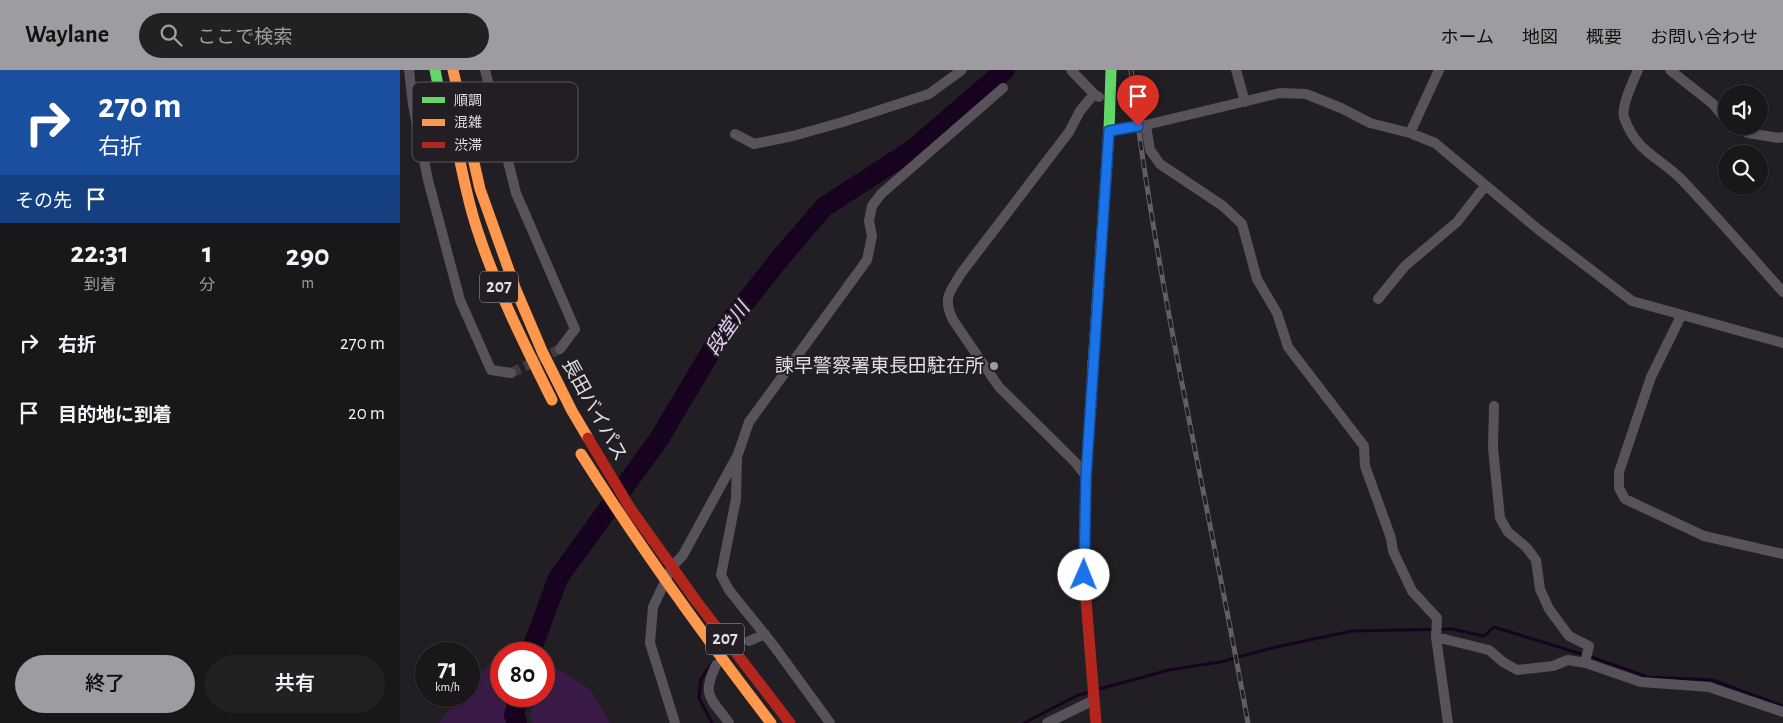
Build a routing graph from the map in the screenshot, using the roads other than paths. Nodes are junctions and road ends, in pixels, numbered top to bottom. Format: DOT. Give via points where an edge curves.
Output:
graph roads {
  1 [pos="409,70"];
  2 [pos="962,70"];
  3 [pos="1071,70"];
  4 [pos="1111,70"];
  5 [pos="1236,70"];
  6 [pos="1439,70"];
  7 [pos="1638,70"];
  8 [pos="1670,70"];
  9 [pos="1003,88"];
  10 [pos="412,91"];
  11 [pos="1094,94"];
  12 [pos="1245,102"];
  13 [pos="1110,104"];
  14 [pos="1718,110"];
  15 [pos="1146,125"];
  16 [pos="1109,131"];
  17 [pos="735,134"];
  18 [pos="1410,134"];
  19 [pos="1760,135"];
  20 [pos="1783,137"];
  21 [pos="424,162"];
  22 [pos="459,162"];
  23 [pos="473,162"];
  24 [pos="508,162"];
  25 [pos="1485,186"];
  26 [pos="1783,292"];
  27 [pos="1378,299"];
  28 [pos="1681,316"];
  29 [pos="1783,343"];
  30 [pos="560,349"];
  31 [pos="511,372"];
  32 [pos="1494,406"];
  33 [pos="556,407"];
  34 [pos="575,444"];
  35 [pos="737,457"];
  36 [pos="1086,477"];
  37 [pos="1783,554"];
  38 [pos="672,567"];
  39 [pos="664,580"];
  40 [pos="765,634"];
  41 [pos="1437,636"];
  42 [pos="749,642"];
  43 [pos="1586,660"];
  44 [pos="716,665"];
  45 [pos="1094,699"];
  46 [pos="1783,712"];
  47 [pos="675,723"];
  48 [pos="729,723"];
  49 [pos="771,723"];
  50 [pos="790,723"];
  51 [pos="830,723"];
  52 [pos="1047,723"];
  53 [pos="1096,723"];
  54 [pos="1448,723"];
  1 -- 10 [label="street"];
  2 -- 17 [label="street" via="929,94 793,136 754,144"];
  3 -- 11 [label="street"];
  4 -- 13 [label="highway"];
  5 -- 12 [label="street"];
  6 -- 18 [label="street"];
  7 -- 26 [label="street" via="1623,115 1632,136 1643,149 1681,179"];
  8 -- 14 [label="street"];
  9 -- 35 [label="street" via="880,194 872,206 869,222 872,236 867,260 749,422"];
  11 -- 13 [label="street"];
  11 -- 36 [label="street" via="1069,132 962,272 948,297 948,310 953,320 999,387 1075,462"];
  12 -- 15 [label="street"];
  12 -- 18 [label="street" via="1280,93 1306,94 1370,123"];
  13 -- 16 [label="highway"];
  15 -- 16 [label="street"];
  15 -- 41 [label="street" via="1150,150 1160,164 1223,206 1242,224 1257,279 1277,313 1288,347 1364,446 1365,466 1393,550 1412,590 1437,618"];
  16 -- 36 [label="highway"];
  18 -- 25 [label="street" via="1435,143"];
  19 -- 20 [label="street"];
  21 -- 31 [label="street" via="460,300 491,370"];
  22 -- 33 [label="highway, 長田バイパス / 207" via="469,203 507,306"];
  23 -- 38 [label="highway, 長田バイパス / 207" via="516,290 542,351 582,431"];
  24 -- 30 [label="street" via="516,193 575,329"];
  25 -- 27 [label="street" via="1457,222 1405,266"];
  25 -- 28 [label="street" via="1632,301"];
  28 -- 29 [label="street"];
  28 -- 37 [label="street" via="1651,377 1619,472 1619,488 1626,498 1704,536"];
  32 -- 43 [label="street" via="1493,448 1500,518 1508,532 1536,560 1540,589 1549,609 1569,636 1589,646"];
  34 -- 39 [label="highway, 長田バイパス / 207"];
  35 -- 38 [label="street" via="683,555"];
  35 -- 40 [label="street" via="736,499 721,575 729,590"];
  36 -- 45 [label="highway" via="1084,575"];
  38 -- 39 [label="street"];
  38 -- 50 [label="highway, 長田バイパス / 207"];
  39 -- 47 [label="street" via="653,606 650,643"];
  39 -- 49 [label="highway, 長田バイパス / 207"];
  40 -- 42 [label="street"];
  40 -- 51 [label="street"];
  41 -- 43 [label="street" via="1489,650 1517,670 1553,666 1568,660"];
  41 -- 54 [label="street"];
  43 -- 46 [label="street" via="1641,682 1709,686"];
  44 -- 48 [label="street" via="707,687 710,697"];
  45 -- 52 [label="street"];
  45 -- 53 [label="highway"];
}
